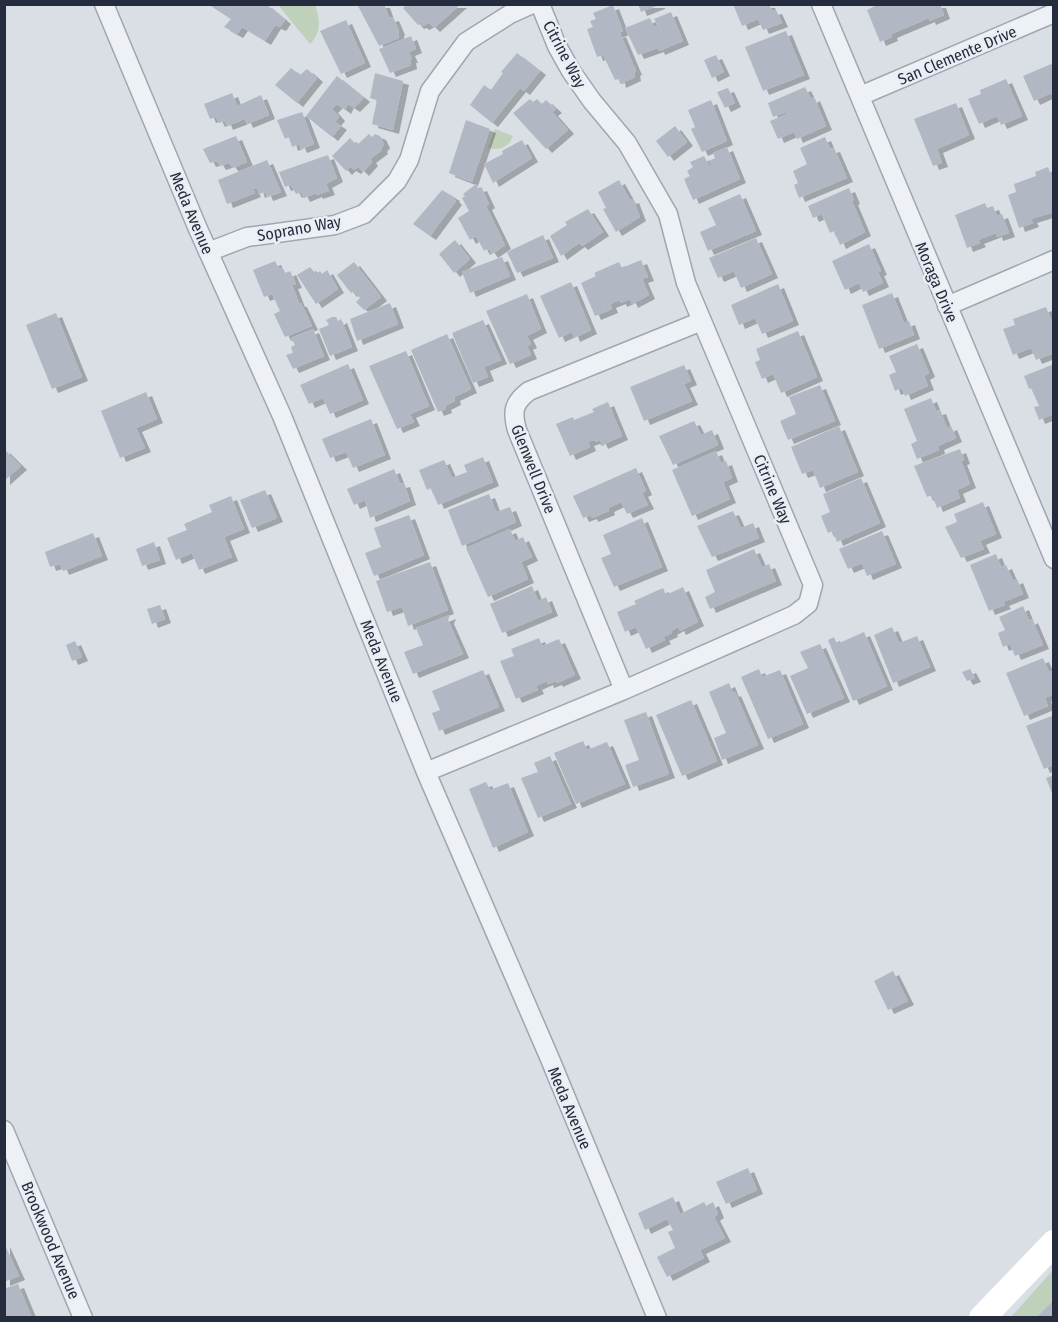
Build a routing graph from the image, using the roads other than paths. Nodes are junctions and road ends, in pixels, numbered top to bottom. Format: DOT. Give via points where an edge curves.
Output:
graph roads {
  1 [pos="104,4"];
  2 [pos="532,4"];
  3 [pos="540,4"];
  4 [pos="821,4"];
  5 [pos="1053,13"];
  6 [pos="860,96"];
  7 [pos="208,252"];
  8 [pos="1053,260"];
  9 [pos="947,306"];
  10 [pos="702,321"];
  11 [pos="1053,558"];
  12 [pos="624,690"];
  13 [pos="426,772"];
  14 [pos="4,1130"];
  15 [pos="1053,1243"];
  16 [pos="83,1317"];
  17 [pos="657,1317"];
  18 [pos="982,1317"];
  1 -- 7 [label="street, Meda Avenue"];
  2 -- 7 [label="street, Soprano Way" via="466,42 430,91 410,160 364,214 335,225 247,237"];
  3 -- 10 [label="street, Citrine Way" via="571,71 627,142 668,214 686,283"];
  4 -- 6 [label="street, Moraga Drive"];
  5 -- 6 [label="street, San Clemente Drive"];
  6 -- 9 [label="street, Moraga Drive"];
  7 -- 13 [label="street, Meda Avenue" via="282,416"];
  8 -- 9 [label="street"];
  9 -- 11 [label="street, Moraga Drive"];
  10 -- 12 [label="street, Citrine Way" via="813,585 808,604 794,615"];
  10 -- 12 [label="street, Glenwell Drive" via="529,391 518,399 513,416"];
  12 -- 13 [label="street, Citrine Way"];
  13 -- 17 [label="street, Meda Avenue"];
  14 -- 16 [label="street, Brookwood Avenue"];
  15 -- 18 [label="street"];
}
